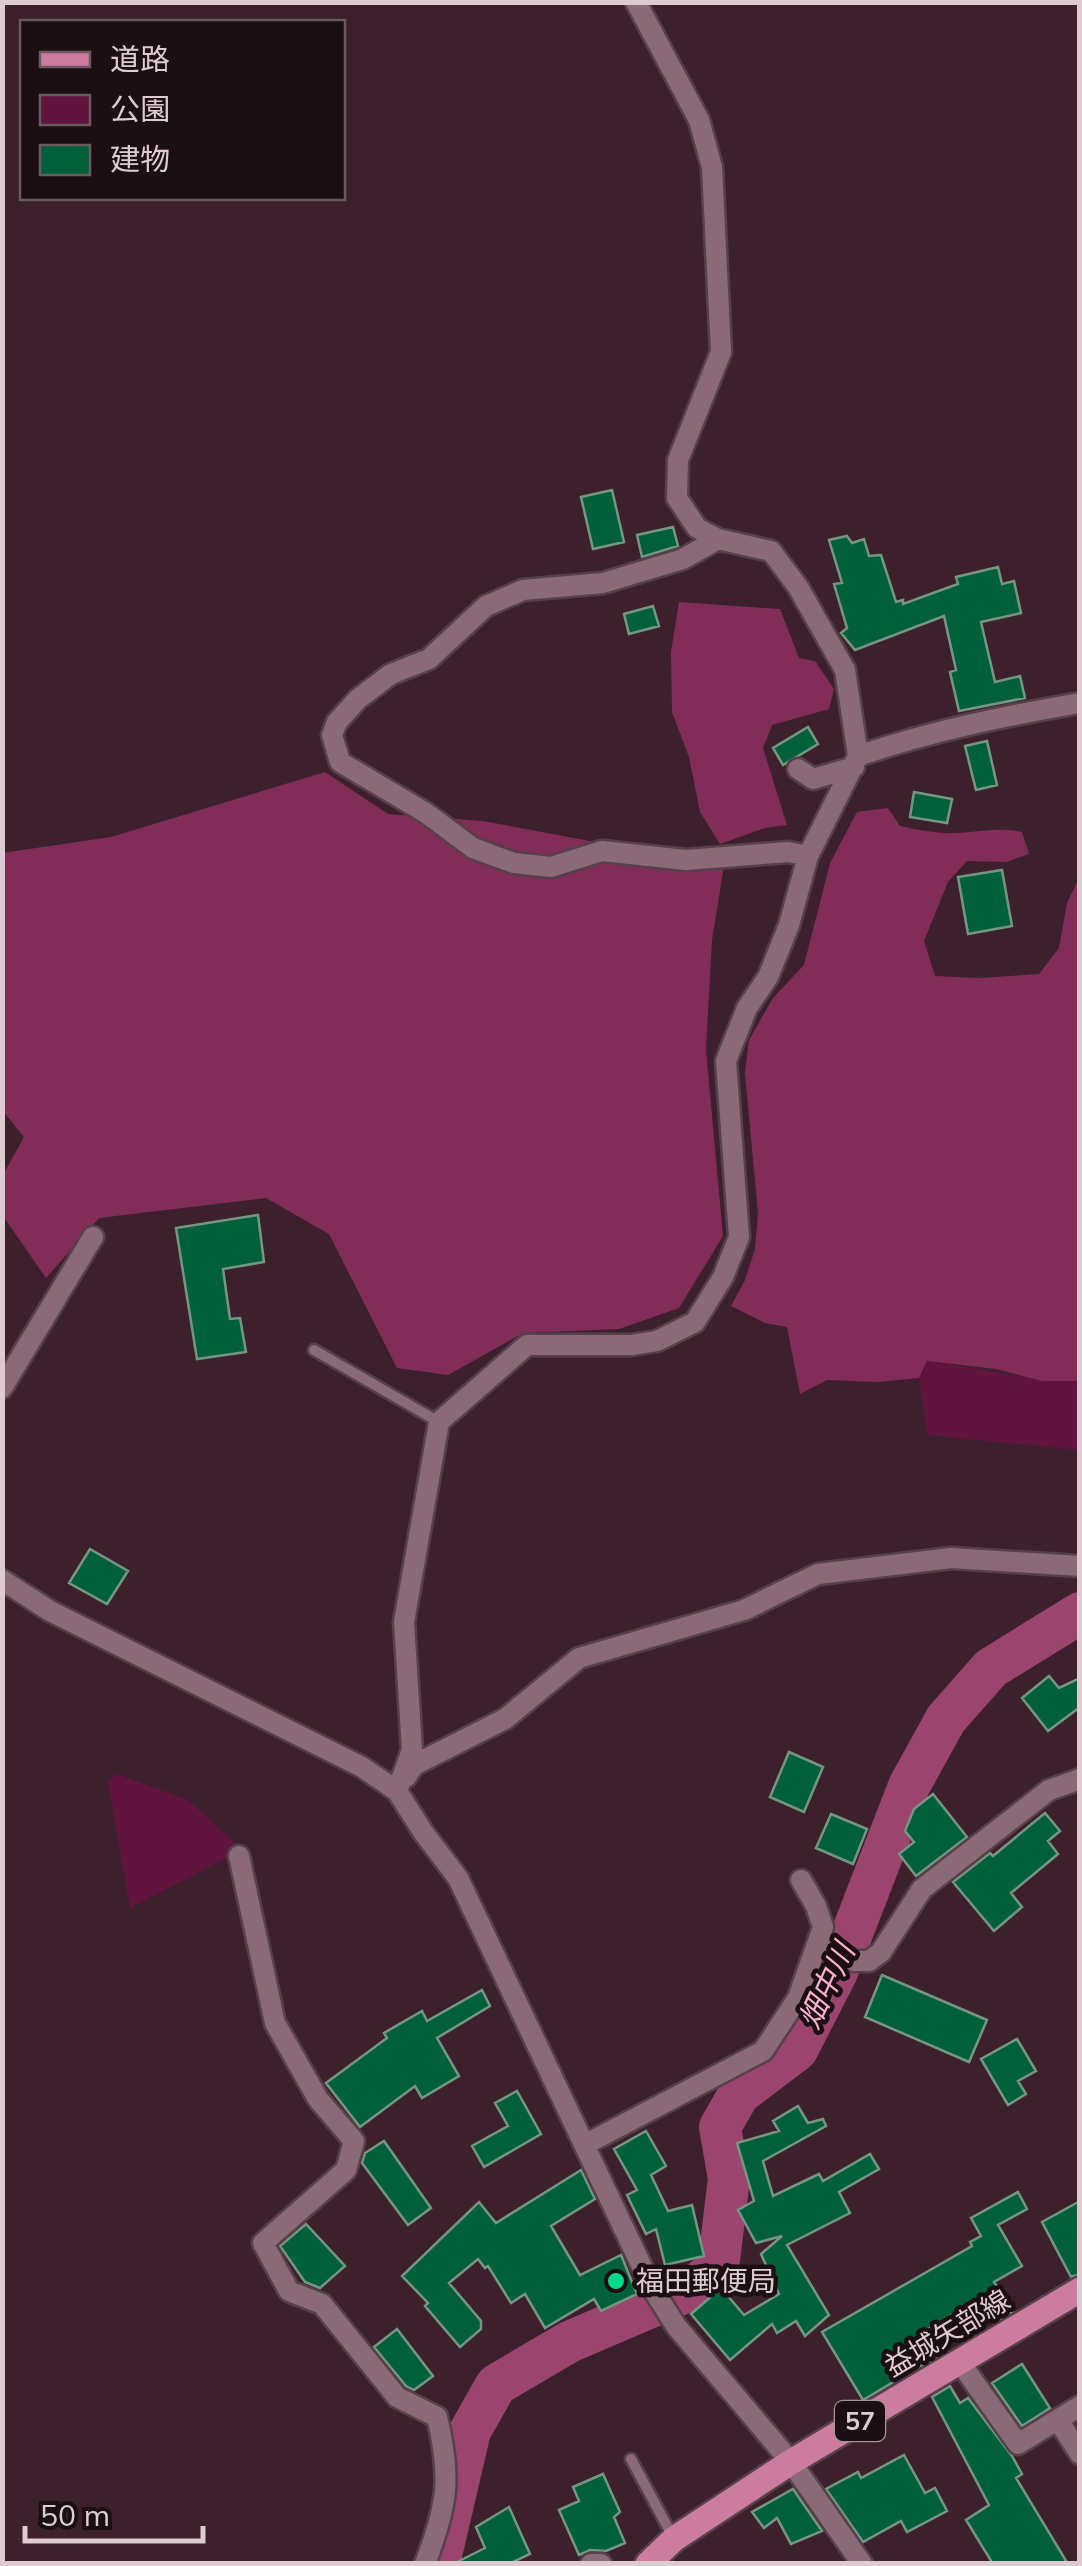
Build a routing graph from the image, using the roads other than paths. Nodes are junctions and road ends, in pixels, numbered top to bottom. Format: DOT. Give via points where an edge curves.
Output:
graph roads {
  1 [pos="636,2"];
  2 [pos="718,539"];
  3 [pos="1080,702"];
  4 [pos="856,762"];
  5 [pos="798,769"];
  6 [pos="808,856"];
  7 [pos="93,1237"];
  8 [pos="314,1350"];
  9 [pos="2,1388"];
  10 [pos="439,1422"];
  11 [pos="1080,1566"];
  12 [pos="2,1580"];
  13 [pos="1080,1779"];
  14 [pos="397,1791"];
  15 [pos="239,1856"];
  16 [pos="801,1880"];
  17 [pos="823,1946"];
  18 [pos="586,2144"];
  19 [pos="1080,2290"];
  20 [pos="959,2362"];
  21 [pos="1080,2406"];
  22 [pos="1058,2420"];
  23 [pos="1080,2454"];
  24 [pos="631,2459"];
  25 [pos="790,2462"];
  26 [pos="674,2539"];
  27 [pos="425,2564"];
  28 [pos="590,2564"];
  29 [pos="601,2564"];
  30 [pos="648,2564"];
  31 [pos="862,2564"];
  1 -- 2 [label="street" via="700,120 712,167 721,352 678,460 678,498 696,528"];
  2 -- 4 [label="street" via="771,552 798,587 845,670"];
  2 -- 6 [label="street" via="683,559 603,583 523,590 486,606 428,660 358,698 332,735 340,762 473,848 514,863 551,866 602,851 686,860"];
  3 -- 4 [label="street" via="904,740"];
  4 -- 5 [label="street" via="813,780"];
  4 -- 6 [label="street"];
  6 -- 10 [label="street" via="790,925 726,1060 740,1237 695,1322 631,1346 527,1345"];
  7 -- 9 [label="street"];
  8 -- 10 [label="lane"];
  10 -- 14 [label="street" via="404,1622 412,1750"];
  11 -- 14 [label="street" via="950,1558 818,1574 744,1610 579,1658 505,1719 414,1765"];
  12 -- 14 [label="street"];
  13 -- 17 [label="street" via="1049,1790 922,1889 869,1961"];
  14 -- 18 [label="street" via="458,1878"];
  15 -- 27 [label="street" via="275,2023 318,2099 354,2141 346,2170 263,2243 289,2290 322,2304 397,2397 437,2418 446,2494"];
  16 -- 17 [label="street" via="823,1927"];
  17 -- 18 [label="street" via="763,2051"];
  18 -- 25 [label="street" via="676,2326"];
  19 -- 20 [label="main road, 益城矢部線 / 57"];
  20 -- 22 [label="street" via="1018,2444"];
  20 -- 25 [label="main road, 益城矢部線 / 57"];
  21 -- 22 [label="street"];
  22 -- 23 [label="street"];
  24 -- 26 [label="lane"];
  25 -- 26 [label="main road, 益城矢部線 / 57"];
  25 -- 31 [label="street"];
  26 -- 30 [label="main road, 益城矢部線 / 57"];
  28 -- 29 [label="street"];
}
